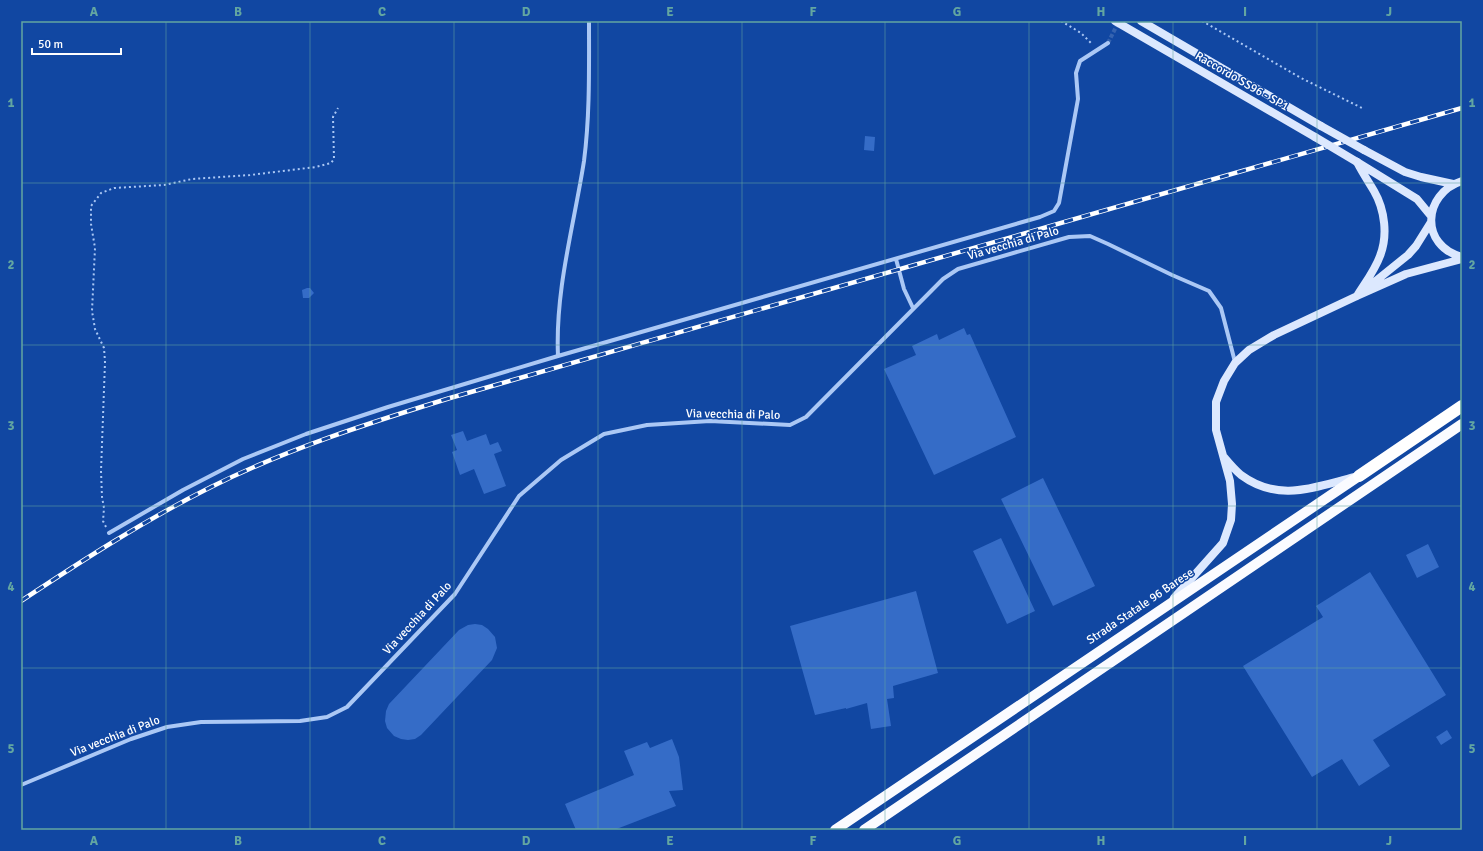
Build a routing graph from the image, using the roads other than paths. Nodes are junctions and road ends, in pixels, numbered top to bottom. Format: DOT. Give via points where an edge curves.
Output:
graph roads {
  1 [pos="589,21"];
  2 [pos="1115,21"];
  3 [pos="1142,21"];
  4 [pos="1108,43"];
  5 [pos="1357,162"];
  6 [pos="1462,181"];
  7 [pos="1453,184"];
  8 [pos="1431,219"];
  9 [pos="1462,258"];
  10 [pos="896,259"];
  11 [pos="1357,296"];
  12 [pos="913,308"];
  13 [pos="558,356"];
  14 [pos="1235,363"];
  15 [pos="1462,406"];
  16 [pos="1462,424"];
  17 [pos="1222,455"];
  18 [pos="1359,476"];
  19 [pos="109,533"];
  20 [pos="1169,604"];
  21 [pos="21,785"];
  22 [pos="835,830"];
  23 [pos="864,830"];
  1 -- 13 [label="street" via="584,160 566,254 557,335"];
  2 -- 5 [label="main road, Raccordo SS96 - SP1, bridge"];
  3 -- 7 [label="main road, Raccordo SS96 - SP1, bridge" via="1405,172"];
  4 -- 10 [label="street" via="1080,61 1076,73 1078,99 1059,203 1054,211"];
  5 -- 8 [label="main road, Raccordo SS96 - SP1" via="1417,199"];
  5 -- 11 [label="main road" via="1379,202 1385,228 1380,256"];
  6 -- 7 [label="main road"];
  7 -- 8 [label="main road" via="1438,197 1433,206"];
  8 -- 9 [label="main road" via="1433,233 1438,242 1446,250"];
  8 -- 11 [label="main road" via="1408,255"];
  9 -- 11 [label="main road" via="1406,274"];
  10 -- 12 [label="street"];
  10 -- 13 [label="street"];
  11 -- 14 [label="main road" via="1274,335 1249,350"];
  12 -- 14 [label="street, Via vecchia di Palo" via="943,279 958,269 1069,237 1090,236 1209,291 1221,308"];
  12 -- 21 [label="street, Via vecchia di Palo" via="806,417 790,425 710,421 647,425 604,434 561,460 518,496 455,594 348,707 327,717 300,721 201,722 167,727 131,739"];
  13 -- 19 [label="street" via="388,406 299,437 230,466"];
  14 -- 17 [label="main road" via="1224,381 1216,402 1216,430"];
  15 -- 18 [label="highway, Strada Statale 96 Barese"];
  16 -- 23 [label="main road"];
  17 -- 18 [label="main road" via="1240,474 1258,486 1279,491 1302,490"];
  17 -- 20 [label="main road" via="1230,481 1232,504 1231,520 1223,543"];
  18 -- 20 [label="main road, Strada Statale 96 Barese"];
  20 -- 22 [label="main road, Strada Statale 96 Barese"];
}
